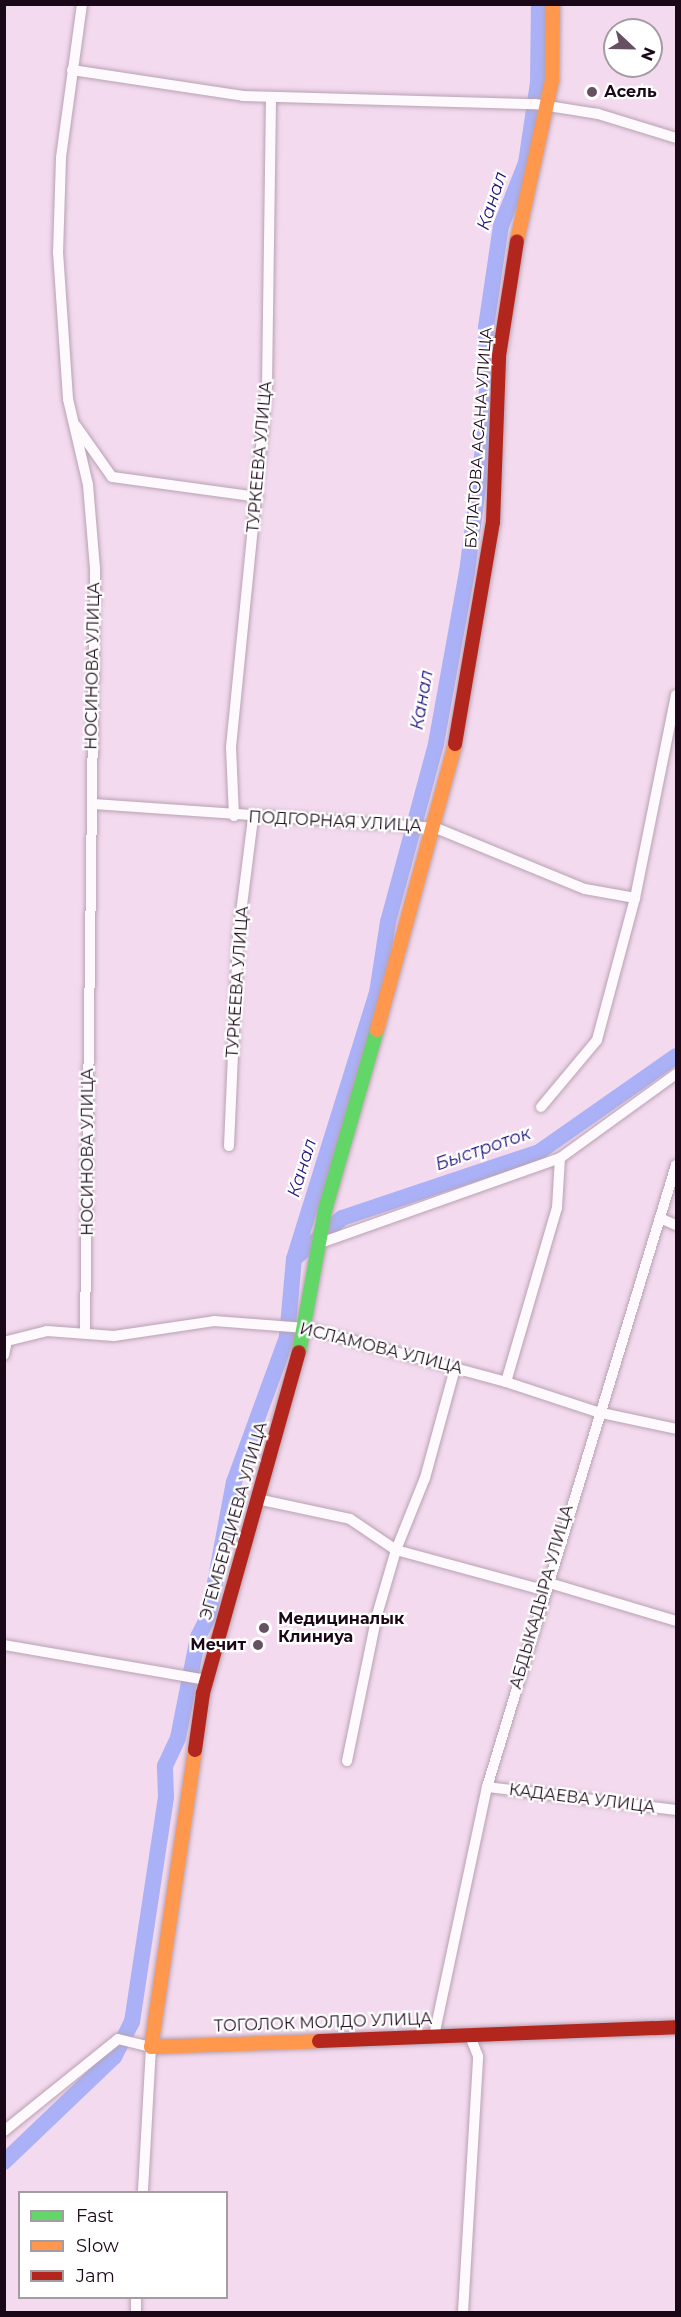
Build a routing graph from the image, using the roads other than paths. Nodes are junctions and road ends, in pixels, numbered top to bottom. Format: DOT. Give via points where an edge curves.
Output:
graph roads {
  1 [pos="82,4"];
  2 [pos="553,4"];
  3 [pos="72,70"];
  4 [pos="271,97"];
  5 [pos="548,107"];
  6 [pos="676,138"];
  7 [pos="74,424"];
  8 [pos="258,497"];
  9 [pos="676,695"];
  10 [pos="95,804"];
  11 [pos="234,816"];
  12 [pos="253,818"];
  13 [pos="436,828"];
  14 [pos="635,898"];
  15 [pos="384,1011"];
  16 [pos="676,1074"];
  17 [pos="541,1107"];
  18 [pos="229,1146"];
  19 [pos="560,1158"];
  20 [pos="676,1165"];
  21 [pos="660,1218"];
  22 [pos="676,1225"];
  23 [pos="320,1243"];
  24 [pos="306,1328"];
  25 [pos="84,1332"];
  26 [pos="4,1355"];
  27 [pos="455,1368"];
  28 [pos="506,1382"];
  29 [pos="597,1413"];
  30 [pos="676,1429"];
  31 [pos="257,1499"];
  32 [pos="396,1550"];
  33 [pos="544,1586"];
  34 [pos="676,1621"];
  35 [pos="4,1645"];
  36 [pos="206,1680"];
  37 [pos="347,1761"];
  38 [pos="487,1787"];
  39 [pos="676,1810"];
  40 [pos="676,2027"];
  41 [pos="469,2034"];
  42 [pos="434,2036"];
  43 [pos="151,2047"];
  44 [pos="4,2131"];
  45 [pos="142,2191"];
  46 [pos="463,2313"];
  1 -- 3 [label="street, НОСИНОВА УЛИЦА"];
  2 -- 5 [label="street, БУЛАТОВА АСАНА УЛИЦА"];
  3 -- 4 [label="street"];
  3 -- 7 [label="street, НОСИНОВА УЛИЦА" via="61,158 58,252"];
  4 -- 5 [label="street"];
  4 -- 8 [label="street, ТУРКЕЕВА УЛИЦА" via="267,385"];
  5 -- 6 [label="street" via="598,114"];
  5 -- 13 [label="street, БУЛАТОВА АСАНА УЛИЦА" via="513,261 499,356 493,522 468,687"];
  7 -- 8 [label="street" via="112,477"];
  7 -- 10 [label="street, НОСИНОВА УЛИЦА" via="88,485 95,568 91,735"];
  8 -- 11 [label="street, ТУРКЕЕВА УЛИЦА" via="231,747"];
  9 -- 14 [label="street"];
  10 -- 11 [label="street, ПОДГОРНАЯ УЛИЦА"];
  10 -- 25 [label="street, НОСИНОВА УЛИЦА"];
  11 -- 12 [label="street, ПОДГОРНАЯ УЛИЦА"];
  12 -- 13 [label="street, ПОДГОРНАЯ УЛИЦА"];
  12 -- 18 [label="street, ТУРКЕЕВА УЛИЦА" via="238,937"];
  13 -- 14 [label="street, ПОДГОРНАЯ УЛИЦА" via="585,889"];
  13 -- 15 [label="street, БУЛАТОВА АСАНА УЛИЦА"];
  14 -- 17 [label="street" via="597,1040"];
  15 -- 23 [label="street, ЭГЕМБЕРДИЕВА УЛИЦА"];
  16 -- 19 [label="street"];
  19 -- 23 [label="street"];
  19 -- 28 [label="street" via="557,1208"];
  20 -- 21 [label="street, АБДЫКАДЫРА УЛИЦА"];
  21 -- 22 [label="street"];
  21 -- 29 [label="street, АБДЫКАДЫРА УЛИЦА"];
  23 -- 24 [label="street, ЭГЕМБЕРДИЕВА УЛИЦА"];
  24 -- 25 [label="street, ИСЛАМОВА УЛИЦА" via="214,1321 114,1336"];
  24 -- 27 [label="street, ИСЛАМОВА УЛИЦА"];
  24 -- 31 [label="street, ЭГЕМБЕРДИЕВА УЛИЦА"];
  25 -- 26 [label="street, ИСЛАМОВА УЛИЦА" via="47,1331 8,1341"];
  27 -- 28 [label="street, ИСЛАМОВА УЛИЦА"];
  27 -- 32 [label="street" via="425,1478"];
  28 -- 29 [label="street, ИСЛАМОВА УЛИЦА"];
  29 -- 30 [label="street, ИСЛАМОВА УЛИЦА"];
  29 -- 33 [label="street, АБДЫКАДЫРА УЛИЦА"];
  31 -- 32 [label="street" via="350,1520"];
  31 -- 36 [label="street, ЭГЕМБЕРДИЕВА УЛИЦА"];
  32 -- 33 [label="street"];
  32 -- 37 [label="street"];
  33 -- 34 [label="street"];
  33 -- 38 [label="street, АБДЫКАДЫРА УЛИЦА"];
  35 -- 36 [label="street"];
  36 -- 43 [label="street, ЭГЕМБЕРДИЕВА УЛИЦА"];
  38 -- 39 [label="street, КАДАЕВА УЛИЦА"];
  38 -- 42 [label="street, АБДЫКАДЫРА УЛИЦА"];
  40 -- 41 [label="street, ТОГОЛОК МОЛДО УЛИЦА"];
  41 -- 42 [label="street, ТОГОЛОК МОЛДО УЛИЦА"];
  41 -- 46 [label="street" via="478,2056"];
  42 -- 43 [label="street, ТОГОЛОК МОЛДО УЛИЦА"];
  43 -- 44 [label="street, ТОГОЛОК МОЛДО УЛИЦА" via="118,2039"];
  43 -- 45 [label="street, ЭГЕМБЕРДИЕВА УЛИЦА"];
}
